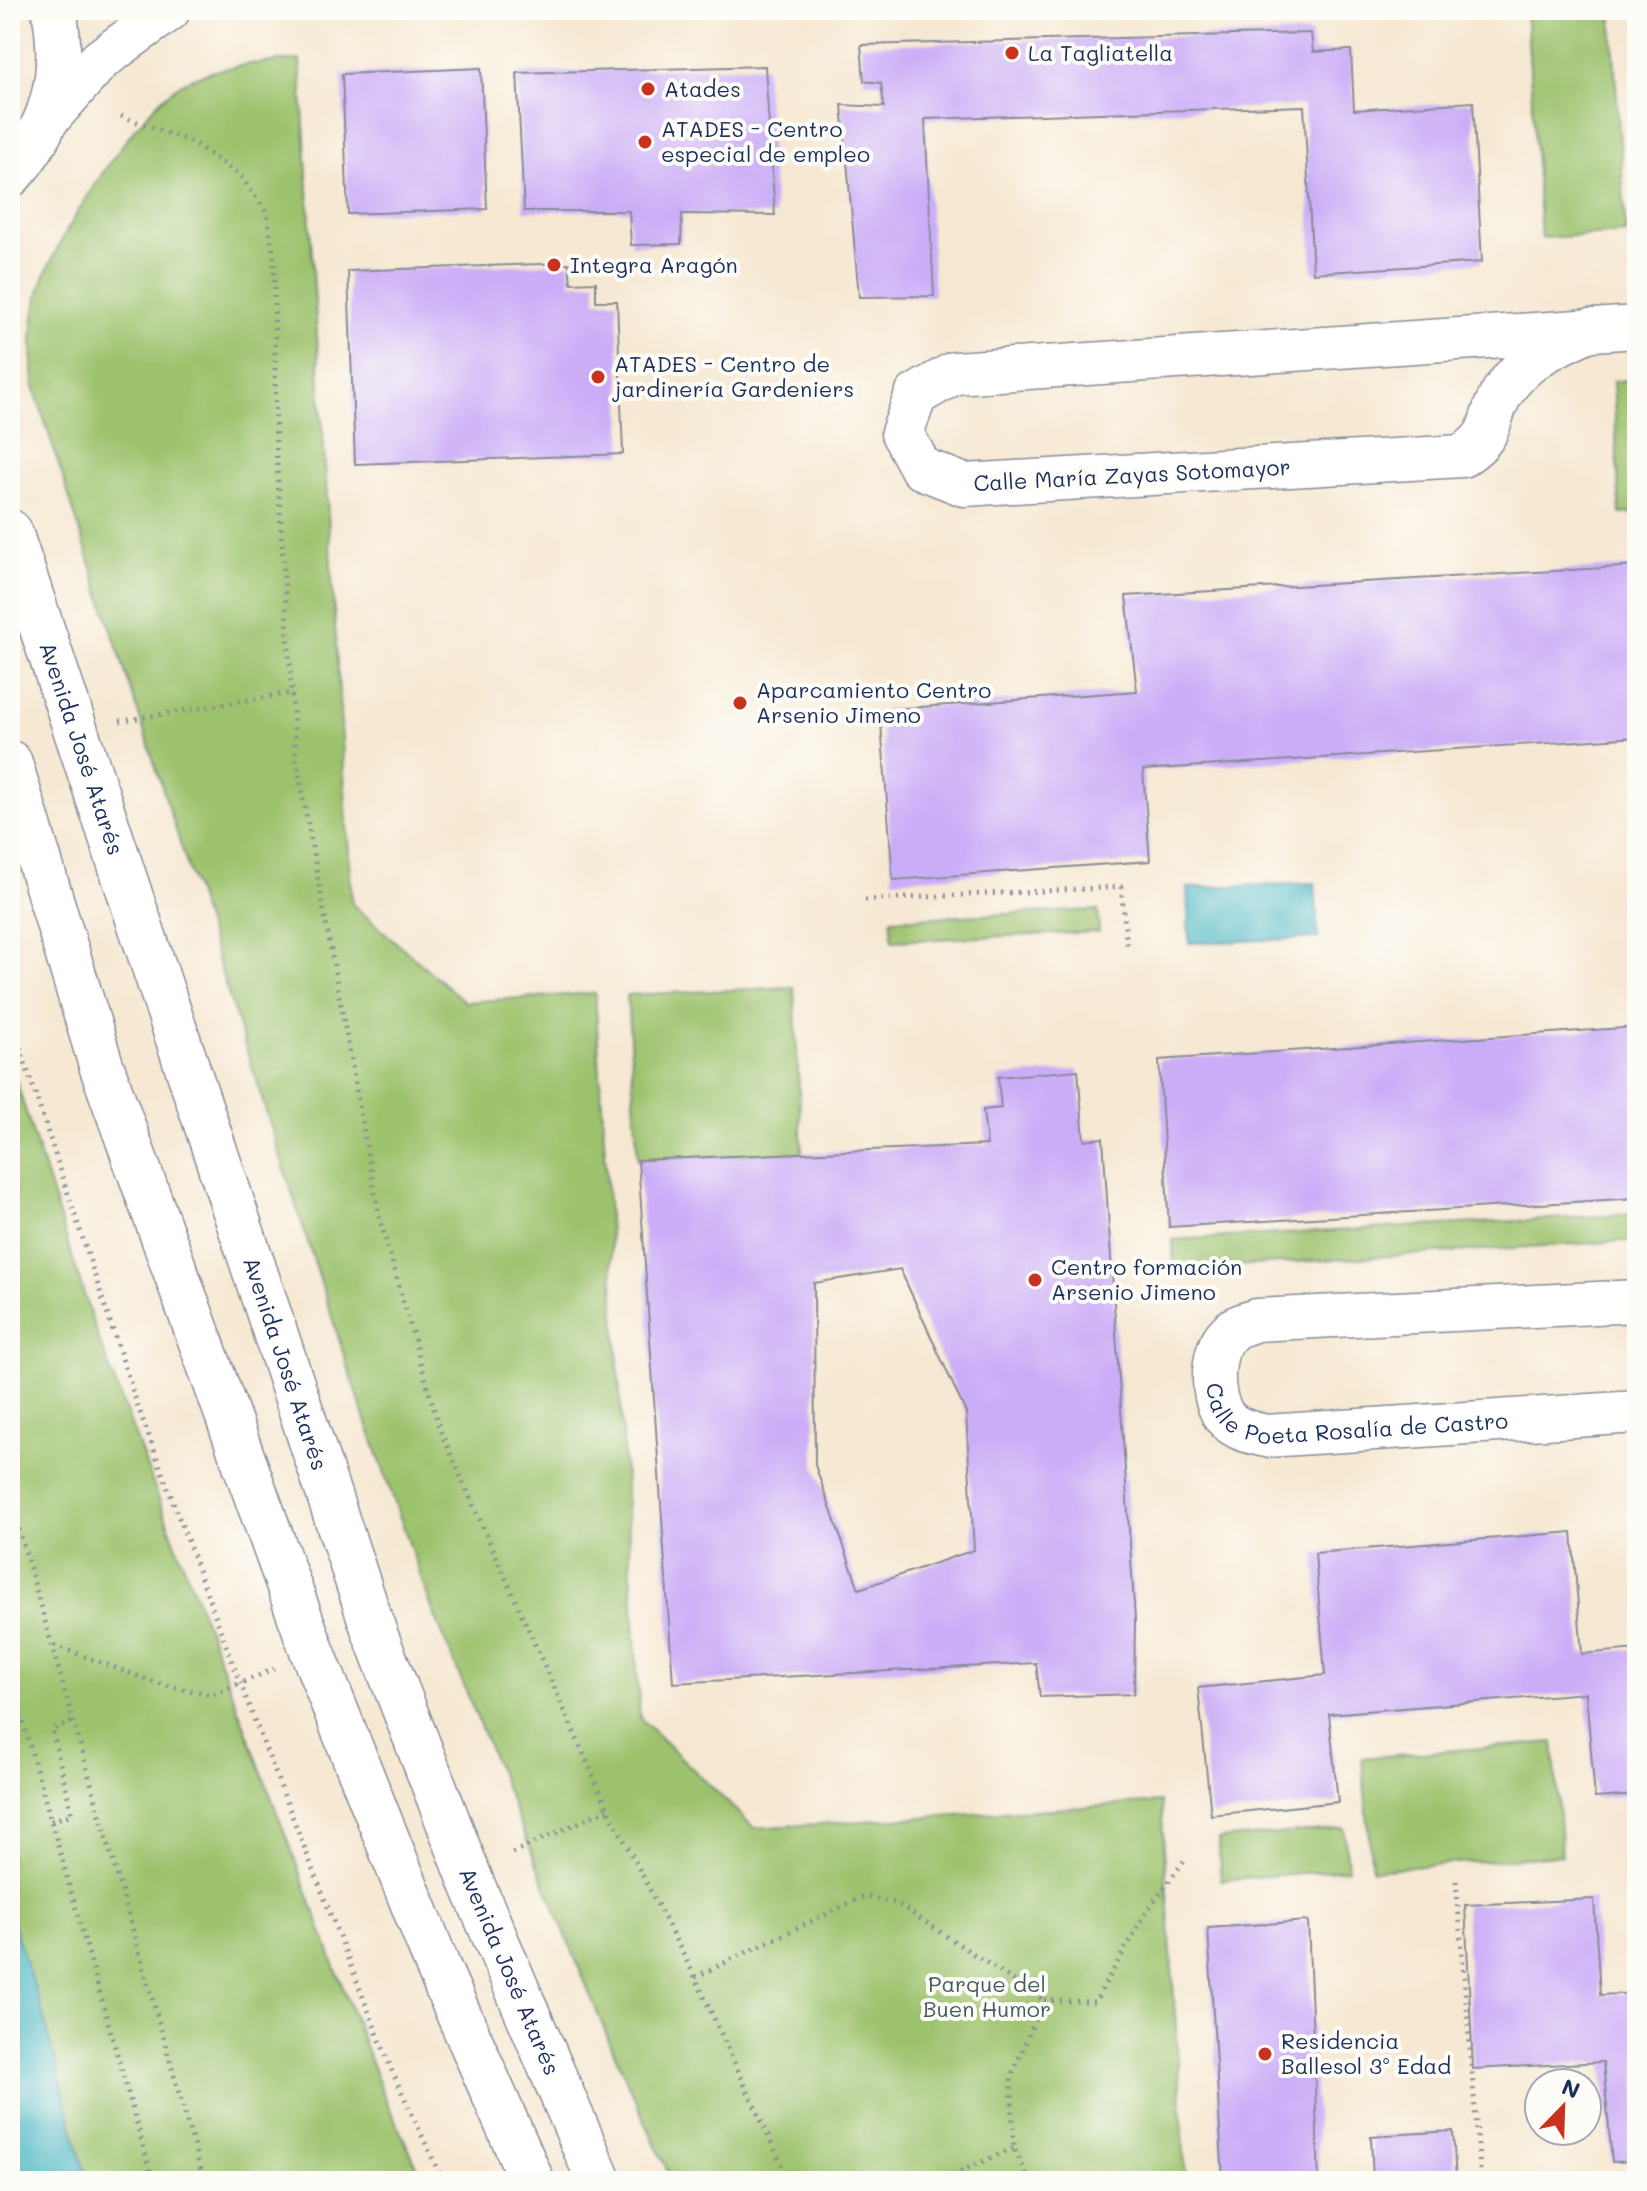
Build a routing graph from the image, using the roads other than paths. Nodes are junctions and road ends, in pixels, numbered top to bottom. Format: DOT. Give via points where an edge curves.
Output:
graph roads {
  1 [pos="54,10"];
  2 [pos="169,10"];
  3 [pos="48,119"];
  4 [pos="10,175"];
  5 [pos="1637,327"];
  6 [pos="1589,330"];
  7 [pos="1455,339"];
  8 [pos="1501,393"];
  9 [pos="10,532"];
  10 [pos="10,763"];
  11 [pos="1637,1301"];
  12 [pos="1637,1412"];
  13 [pos="532,2181"];
  14 [pos="599,2181"];
  1 -- 3 [label="main road" via="59,83"];
  2 -- 3 [label="street" via="100,60"];
  3 -- 4 [label="main road" via="29,155"];
  5 -- 6 [label="street, Calle María Zayas Sotomayor"];
  6 -- 7 [label="street, Calle María Zayas Sotomayor"];
  6 -- 8 [label="street, Calle María Zayas Sotomayor" via="1543,351"];
  7 -- 8 [label="street" via="1481,354"];
  7 -- 8 [label="street, Calle María Zayas Sotomayor" via="954,373 916,395 902,433 921,468 964,485 1462,456 1491,428"];
  9 -- 14 [label="main road, Avenida José Atarés" via="374,1631 473,1886"];
  10 -- 13 [label="main road" via="101,1065 313,1653 438,1967"];
  11 -- 12 [label="street, Calle Poeta Rosalía de Castro" via="1256,1320 1232,1330 1218,1349 1214,1384 1223,1414 1241,1430 1266,1436"];
}
